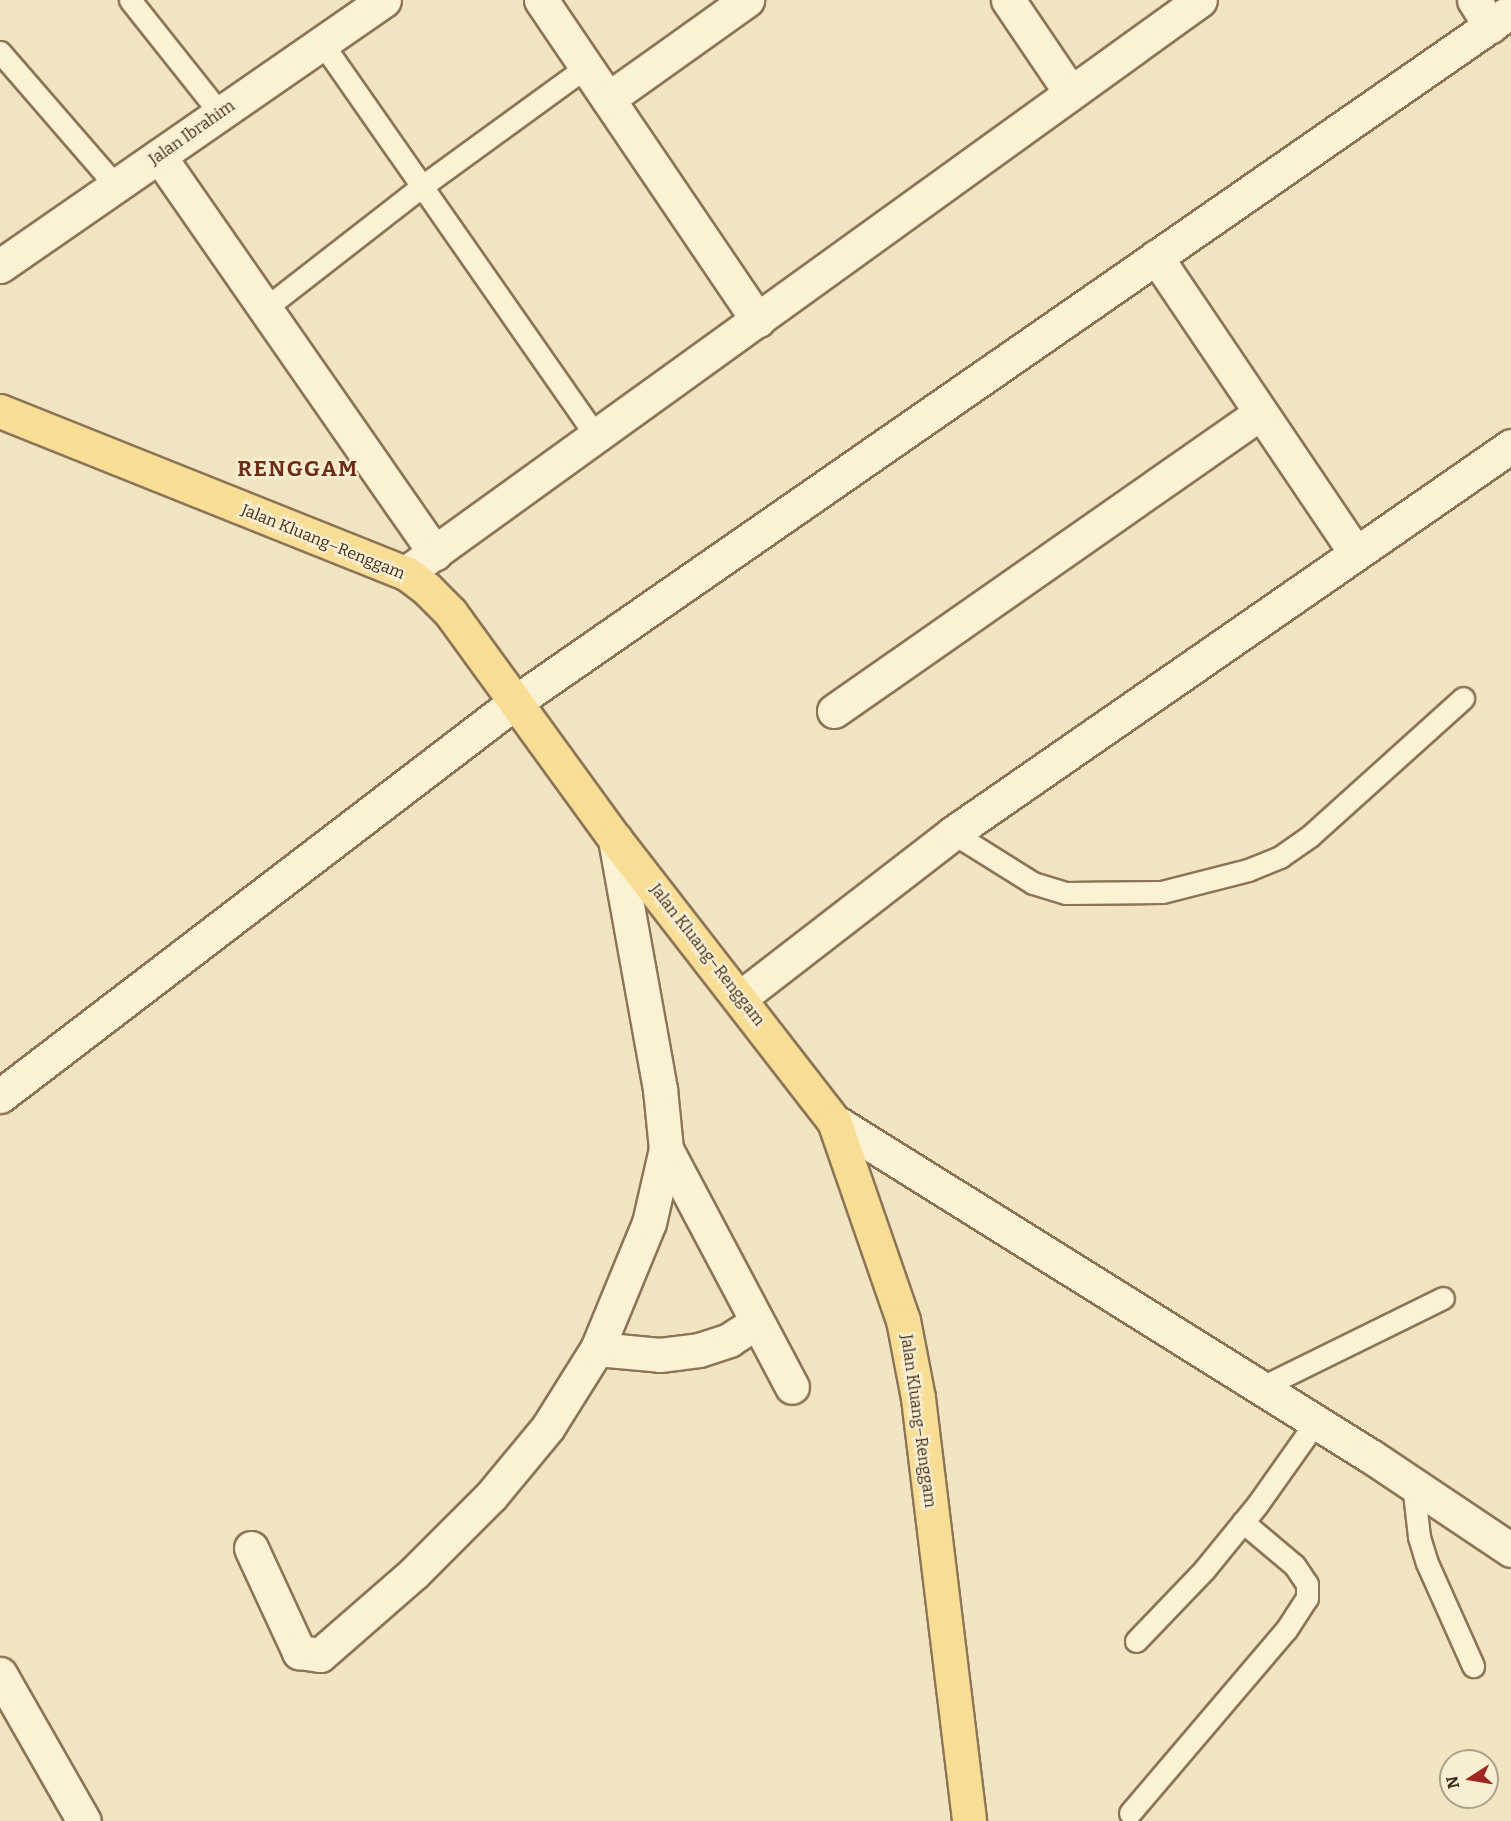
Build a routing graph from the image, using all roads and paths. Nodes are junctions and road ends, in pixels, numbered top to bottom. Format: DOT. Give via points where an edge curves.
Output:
graph roads {
  1 [pos="130,0"];
  2 [pos="384,0"];
  3 [pos="541,0"];
  4 [pos="747,0"];
  5 [pos="1008,0"];
  6 [pos="1200,0"];
  7 [pos="1492,12"];
  8 [pos="322,43"];
  9 [pos="0,52"];
  10 [pos="586,67"];
  11 [pos="1071,93"];
  12 [pos="608,99"];
  13 [pos="220,113"];
  14 [pos="159,156"];
  15 [pos="116,186"];
  16 [pos="421,187"];
  17 [pos="1156,257"];
  18 [pos="0,266"];
  19 [pos="263,310"];
  20 [pos="758,320"];
  21 [pos="0,411"];
  22 [pos="1259,414"];
  23 [pos="597,437"];
  24 [pos="1511,446"];
  25 [pos="435,553"];
  26 [pos="1356,553"];
  27 [pos="406,573"];
  28 [pos="1463,698"];
  29 [pos="514,703"];
  30 [pos="834,711"];
  31 [pos="953,833"];
  32 [pos="615,839"];
  33 [pos="741,997"];
  34 [pos="0,1096"];
  35 [pos="834,1121"];
  36 [pos="666,1149"];
  37 [pos="1443,1298"];
  38 [pos="755,1323"];
  39 [pos="597,1349"];
  40 [pos="792,1387"];
  41 [pos="1258,1389"];
  42 [pos="1315,1423"];
  43 [pos="1413,1484"];
  44 [pos="1244,1522"];
  45 [pos="251,1548"];
  46 [pos="1511,1550"];
  47 [pos="1136,1641"];
  48 [pos="1473,1666"];
  49 [pos="0,1674"];
  50 [pos="1130,1813"];
  51 [pos="84,1821"];
  52 [pos="969,1821"];
  1 -- 13 [label="lane"];
  2 -- 8 [label="street, Jalan Ibrahim"];
  3 -- 10 [label="street"];
  4 -- 12 [label="street"];
  5 -- 11 [label="street"];
  6 -- 11 [label="street"];
  7 -- 17 [label="street"];
  8 -- 13 [label="street, Jalan Ibrahim"];
  8 -- 16 [label="lane"];
  9 -- 15 [label="lane"];
  10 -- 12 [label="street"];
  10 -- 16 [label="lane"];
  11 -- 20 [label="street"];
  12 -- 20 [label="street"];
  13 -- 14 [label="street, Jalan Ibrahim"];
  14 -- 15 [label="street, Jalan Ibrahim"];
  14 -- 19 [label="street"];
  15 -- 18 [label="street, Jalan Ibrahim"];
  16 -- 19 [label="lane"];
  16 -- 23 [label="lane"];
  17 -- 22 [label="street"];
  17 -- 29 [label="street"];
  19 -- 25 [label="street"];
  20 -- 23 [label="street"];
  21 -- 27 [label="main road, Jalan Kluang–Renggam"];
  22 -- 26 [label="street"];
  22 -- 30 [label="street"];
  23 -- 25 [label="street"];
  24 -- 26 [label="street"];
  25 -- 27 [label="street"];
  26 -- 31 [label="street"];
  27 -- 29 [label="main road, Jalan Kluang–Renggam" via="450,612"];
  28 -- 31 [label="lane" via="1310,836 1280,857 1248,870 1162,892 1066,893 1033,883"];
  29 -- 32 [label="main road, Jalan Kluang–Renggam"];
  29 -- 34 [label="street"];
  31 -- 33 [label="street"];
  32 -- 33 [label="main road, Jalan Kluang–Renggam"];
  32 -- 36 [label="street" via="660,1089"];
  33 -- 35 [label="main road, Jalan Kluang–Renggam"];
  35 -- 41 [label="street"];
  35 -- 52 [label="main road, Jalan Kluang–Renggam" via="903,1320 918,1398"];
  36 -- 38 [label="street"];
  36 -- 39 [label="street" via="649,1223"];
  37 -- 41 [label="lane"];
  38 -- 39 [label="street" via="729,1340 699,1350 660,1355"];
  38 -- 40 [label="street"];
  39 -- 45 [label="street" via="574,1390 506,1479 414,1573 320,1655 299,1652"];
  41 -- 42 [label="street"];
  42 -- 43 [label="street"];
  42 -- 44 [label="lane"];
  43 -- 46 [label="street"];
  43 -- 48 [label="lane" via="1419,1537 1427,1563"];
  44 -- 47 [label="lane"];
  44 -- 50 [label="lane" via="1294,1565 1307,1584 1307,1598 1286,1630"];
  49 -- 51 [label="street"];
}
